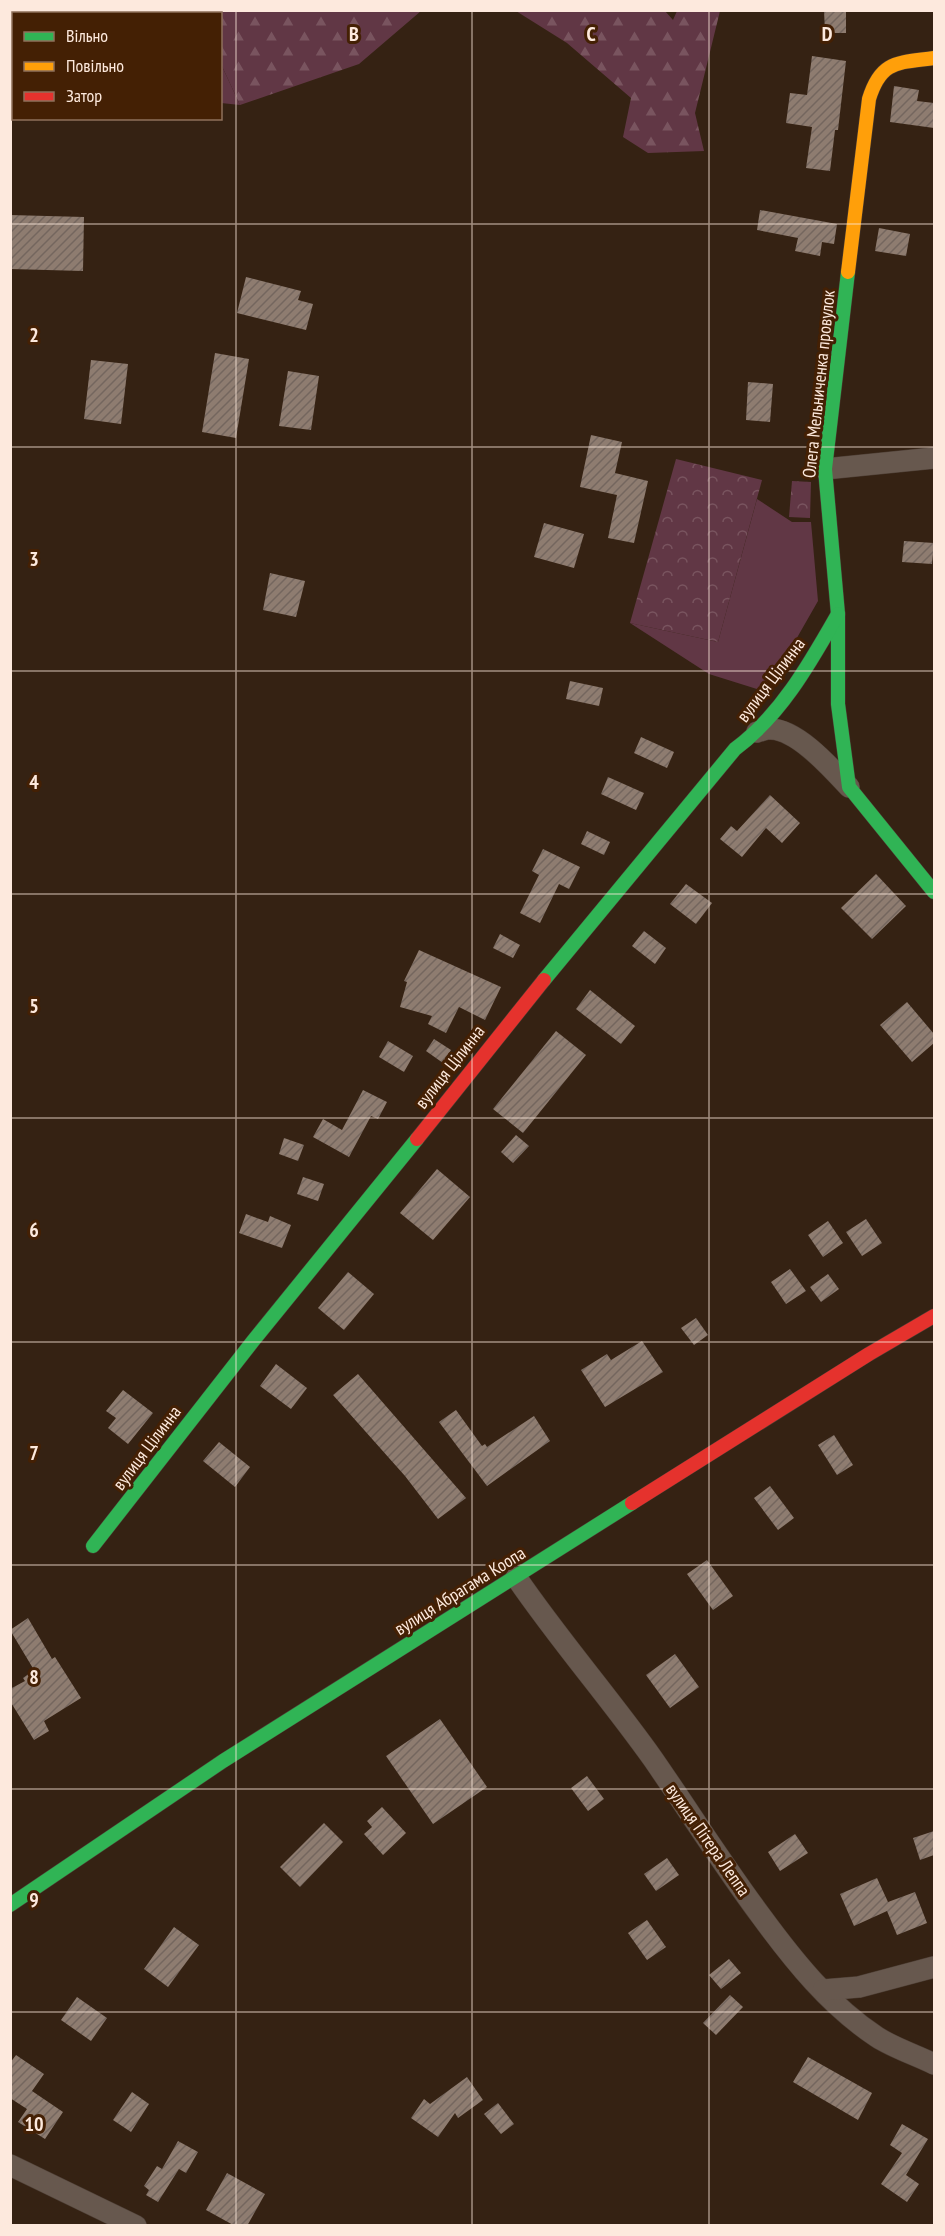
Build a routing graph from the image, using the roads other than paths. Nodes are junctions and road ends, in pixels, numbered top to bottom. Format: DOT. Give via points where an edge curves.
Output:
graph roads {
  1 [pos="934,58"];
  2 [pos="934,458"];
  3 [pos="825,469"];
  4 [pos="838,614"];
  5 [pos="757,732"];
  6 [pos="849,787"];
  7 [pos="934,892"];
  8 [pos="934,1316"];
  9 [pos="93,1546"];
  10 [pos="516,1577"];
  11 [pos="10,1905"];
  12 [pos="934,1967"];
  13 [pos="823,1990"];
  14 [pos="934,2064"];
  15 [pos="10,2165"];
  16 [pos="136,2226"];
  1 -- 3 [label="street, Олега Мельниченка провулок" via="884,69 869,99"];
  2 -- 3 [label="street"];
  3 -- 4 [label="street, Олега Мельниченка провулок"];
  4 -- 5 [label="street, вулиця Цілинна" via="787,694"];
  4 -- 6 [label="street, Олега Мельниченка провулок" via="838,704"];
  5 -- 6 [label="street" via="771,729 813,749"];
  5 -- 9 [label="street, вулиця Цілинна" via="727,758 498,1035"];
  6 -- 7 [label="street"];
  8 -- 10 [label="street, вулиця Абрагама Коопа"];
  10 -- 11 [label="street, вулиця Абрагама Коопа" via="223,1761"];
  10 -- 13 [label="street, вулиця Пітера Леппа" via="652,1758 785,1949"];
  12 -- 13 [label="street" via="859,1987"];
  13 -- 14 [label="street, вулиця Пітера Леппа" via="879,2038"];
  15 -- 16 [label="street"];
}
